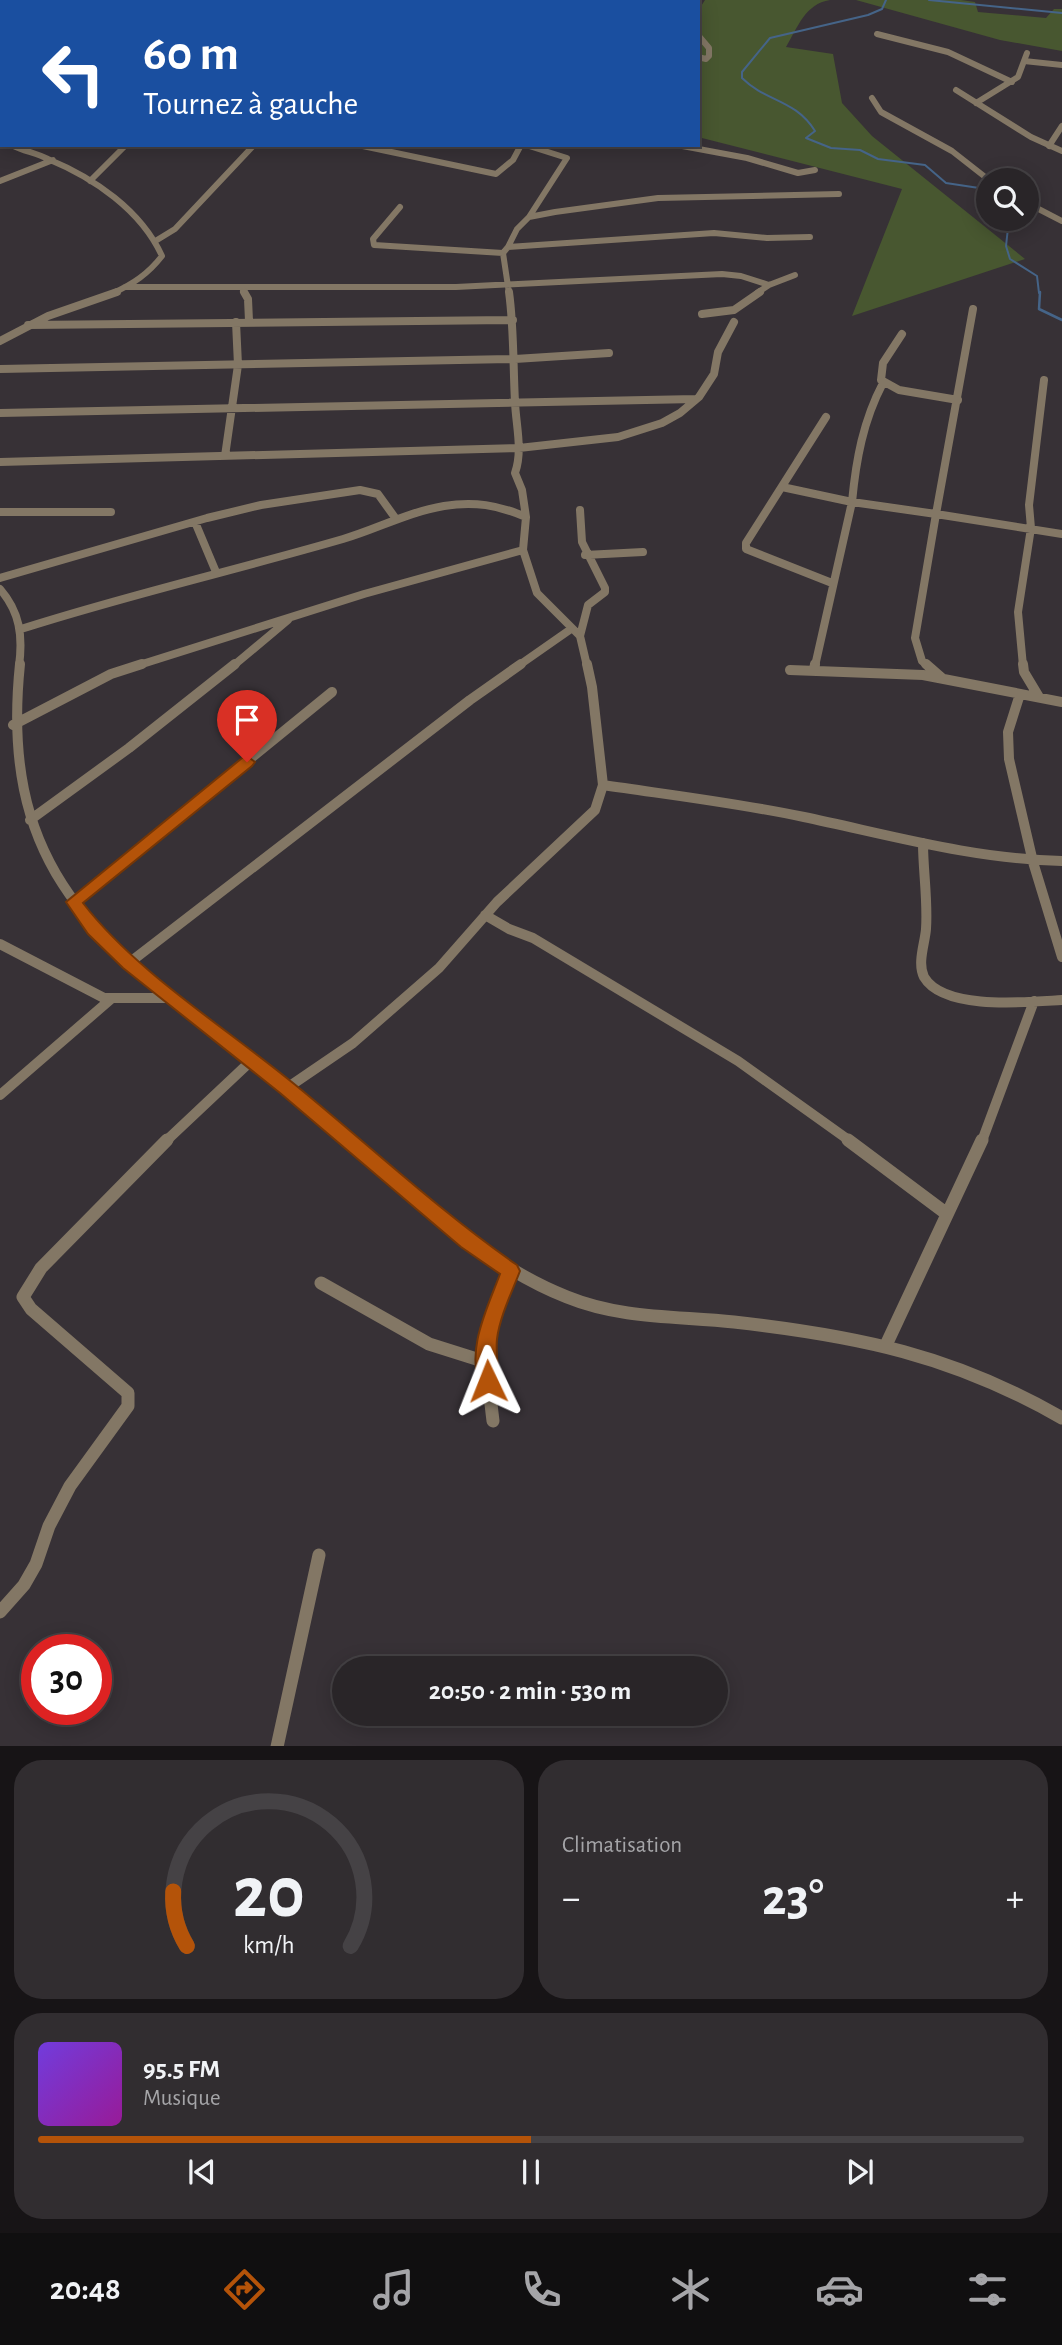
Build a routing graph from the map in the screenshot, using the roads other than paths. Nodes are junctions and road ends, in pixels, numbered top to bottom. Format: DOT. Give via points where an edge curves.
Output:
graph roads {
  1 [pos="877,34"];
  2 [pos="700,37"];
  3 [pos="1027,53"];
  4 [pos="700,57"];
  5 [pos="1024,61"];
  6 [pos="1062,65"];
  7 [pos="1012,82"];
  8 [pos="956,90"];
  9 [pos="872,98"];
  10 [pos="976,103"];
  11 [pos="1062,126"];
  12 [pos="1049,146"];
  13 [pos="16,147"];
  14 [pos="124,147"];
  15 [pos="252,147"];
  16 [pos="368,147"];
  17 [pos="519,147"];
  18 [pos="532,147"];
  19 [pos="688,147"];
  20 [pos="1062,151"];
  21 [pos="53,160"];
  22 [pos="815,170"];
  23 [pos="976,170"];
  24 [pos="0,181"];
  25 [pos="90,181"];
  26 [pos="839,194"];
  27 [pos="400,207"];
  28 [pos="1039,209"];
  29 [pos="529,217"];
  30 [pos="1062,221"];
  31 [pos="810,237"];
  32 [pos="157,240"];
  33 [pos="506,250"];
  34 [pos="795,275"];
  35 [pos="509,285"];
  36 [pos="769,285"];
  37 [pos="125,287"];
  38 [pos="242,288"];
  39 [pos="974,309"];
  40 [pos="702,314"];
  41 [pos="513,320"];
  42 [pos="249,321"];
  43 [pos="236,322"];
  44 [pos="734,322"];
  45 [pos="29,326"];
  46 [pos="902,334"];
  47 [pos="0,341"];
  48 [pos="609,353"];
  49 [pos="515,359"];
  50 [pos="238,365"];
  51 [pos="0,369"];
  52 [pos="1044,380"];
  53 [pos="884,383"];
  54 [pos="696,399"];
  55 [pos="958,400"];
  56 [pos="515,405"];
  57 [pos="230,408"];
  58 [pos="0,412"];
  59 [pos="826,417"];
  60 [pos="519,448"];
  61 [pos="225,456"];
  62 [pos="0,462"];
  63 [pos="782,487"];
  64 [pos="852,502"];
  65 [pos="580,510"];
  66 [pos="0,512"];
  67 [pos="111,512"];
  68 [pos="936,514"];
  69 [pos="526,517"];
  70 [pos="396,519"];
  71 [pos="195,522"];
  72 [pos="1031,528"];
  73 [pos="1062,534"];
  74 [pos="523,550"];
  75 [pos="643,552"];
  76 [pos="585,555"];
  77 [pos="216,572"];
  78 [pos="0,578"];
  79 [pos="832,583"];
  80 [pos="0,589"];
  81 [pos="293,616"];
  82 [pos="21,629"];
  83 [pos="576,633"];
  84 [pos="790,670"];
  85 [pos="814,671"];
  86 [pos="942,678"];
  87 [pos="332,692"];
  88 [pos="1020,694"];
  89 [pos="1039,697"];
  90 [pos="1062,702"];
  91 [pos="13,725"];
  92 [pos="603,785"];
  93 [pos="30,820"];
  94 [pos="923,843"];
  95 [pos="1033,862"];
  96 [pos="1062,862"];
  97 [pos="74,902"];
  98 [pos="485,915"];
  99 [pos="0,944"];
  100 [pos="1062,957"];
  101 [pos="129,963"];
  102 [pos="172,998"];
  103 [pos="111,999"];
  104 [pos="1062,1000"];
  105 [pos="1034,1002"];
  106 [pos="251,1060"];
  107 [pos="287,1088"];
  108 [pos="0,1095"];
  109 [pos="947,1214"];
  110 [pos="510,1271"];
  111 [pos="321,1283"];
  112 [pos="887,1345"];
  113 [pos="486,1362"];
  114 [pos="1062,1418"];
  115 [pos="493,1421"];
  116 [pos="319,1555"];
  117 [pos="0,1612"];
  118 [pos="277,1746"];
  1 -- 7 [label="street" via="948,52"];
  2 -- 4 [label="street" via="709,56"];
  3 -- 5 [label="street"];
  5 -- 6 [label="street"];
  5 -- 7 [label="street"];
  7 -- 10 [label="street"];
  8 -- 10 [label="street"];
  9 -- 23 [label="street" via="881,112"];
  10 -- 12 [label="street"];
  11 -- 12 [label="street"];
  12 -- 20 [label="street"];
  13 -- 21 [label="street"];
  14 -- 25 [label="street"];
  15 -- 32 [label="street" via="175,229"];
  16 -- 17 [label="street" via="496,174 513,160"];
  18 -- 29 [label="street" via="567,158"];
  19 -- 22 [label="street" via="798,173"];
  21 -- 24 [label="street"];
  21 -- 25 [label="street"];
  25 -- 32 [label="street" via="132,213"];
  26 -- 29 [label="street" via="658,198"];
  27 -- 33 [label="street" via="373,245"];
  28 -- 30 [label="street"];
  29 -- 33 [label="street"];
  31 -- 33 [label="street" via="714,233"];
  32 -- 37 [label="street" via="162,256 158,264"];
  33 -- 35 [label="street"];
  34 -- 36 [label="street"];
  35 -- 36 [label="street" via="722,274"];
  35 -- 38 [label="street"];
  35 -- 41 [label="street"];
  36 -- 40 [label="street" via="734,310"];
  37 -- 38 [label="street"];
  37 -- 45 [label="street"];
  38 -- 42 [label="street" via="248,299"];
  39 -- 55 [label="street"];
  41 -- 42 [label="street"];
  41 -- 49 [label="street"];
  42 -- 43 [label="street"];
  43 -- 45 [label="street"];
  43 -- 50 [label="street"];
  44 -- 54 [label="street" via="718,352 714,374"];
  45 -- 47 [label="street"];
  46 -- 53 [label="street" via="883,363"];
  48 -- 49 [label="street"];
  49 -- 50 [label="street"];
  49 -- 56 [label="street"];
  50 -- 51 [label="street"];
  50 -- 57 [label="street"];
  52 -- 72 [label="street" via="1028,505"];
  53 -- 55 [label="street"];
  53 -- 64 [label="street" via="869,406 856,457"];
  54 -- 56 [label="street"];
  54 -- 60 [label="street" via="680,413 641,431"];
  55 -- 68 [label="street"];
  56 -- 57 [label="street"];
  56 -- 60 [label="street"];
  57 -- 58 [label="street"];
  57 -- 61 [label="street"];
  59 -- 63 [label="street"];
  60 -- 61 [label="street"];
  60 -- 69 [label="street" via="515,473"];
  61 -- 62 [label="street"];
  63 -- 64 [label="street"];
  63 -- 79 [label="street" via="746,549"];
  64 -- 68 [label="street"];
  64 -- 79 [label="street"];
  65 -- 76 [label="street" via="578,527"];
  66 -- 67 [label="street"];
  68 -- 72 [label="street"];
  68 -- 86 [label="street" via="915,638 922,661"];
  69 -- 70 [label="street" via="500,506 462,503"];
  69 -- 74 [label="street"];
  70 -- 71 [label="street" via="379,493 368,489 261,505"];
  70 -- 77 [label="street" via="346,538"];
  71 -- 77 [label="street"];
  71 -- 78 [label="street"];
  72 -- 73 [label="street"];
  72 -- 89 [label="street" via="1019,593 1019,630 1024,672"];
  74 -- 81 [label="street"];
  74 -- 83 [label="street" via="537,593"];
  75 -- 76 [label="street"];
  76 -- 83 [label="street" via="606,588 588,605"];
  77 -- 82 [label="street"];
  79 -- 85 [label="street"];
  80 -- 82 [label="street" via="11,601"];
  81 -- 91 [label="street" via="111,674"];
  81 -- 93 [label="street" via="113,763"];
  82 -- 91 [label="street"];
  83 -- 92 [label="street" via="592,687"];
  83 -- 101 [label="street" via="470,700"];
  84 -- 85 [label="street"];
  85 -- 86 [label="street"];
  86 -- 88 [label="street"];
  87 -- 97 [label="street"];
  88 -- 89 [label="street"];
  88 -- 95 [label="street" via="1007,746"];
  89 -- 90 [label="street"];
  91 -- 93 [label="street" via="21,794"];
  92 -- 94 [label="street" via="743,806"];
  92 -- 98 [label="street" via="586,821"];
  93 -- 97 [label="street" via="46,859"];
  94 -- 95 [label="street"];
  94 -- 105 [label="street" via="923,974 928,982 950,995"];
  95 -- 96 [label="street"];
  95 -- 100 [label="street"];
  97 -- 101 [label="street"];
  98 -- 107 [label="street" via="439,968 386,1017"];
  98 -- 109 [label="street" via="533,938 738,1061"];
  99 -- 103 [label="street"];
  101 -- 102 [label="street"];
  102 -- 103 [label="street"];
  102 -- 106 [label="street"];
  103 -- 108 [label="street"];
  104 -- 105 [label="street"];
  105 -- 109 [label="street" via="975,1159"];
  106 -- 107 [label="street"];
  106 -- 117 [label="street" via="98,1208 25,1292 23,1297 31,1309 128,1392 130,1399 70,1486 24,1585"];
  107 -- 110 [label="street"];
  109 -- 112 [label="street"];
  110 -- 112 [label="street" via="550,1292 631,1315 790,1328"];
  110 -- 113 [label="street" via="493,1317"];
  111 -- 113 [label="street" via="429,1343"];
  112 -- 114 [label="street" via="960,1366 1022,1392"];
  113 -- 115 [label="street"];
  116 -- 118 [label="street"];
}
